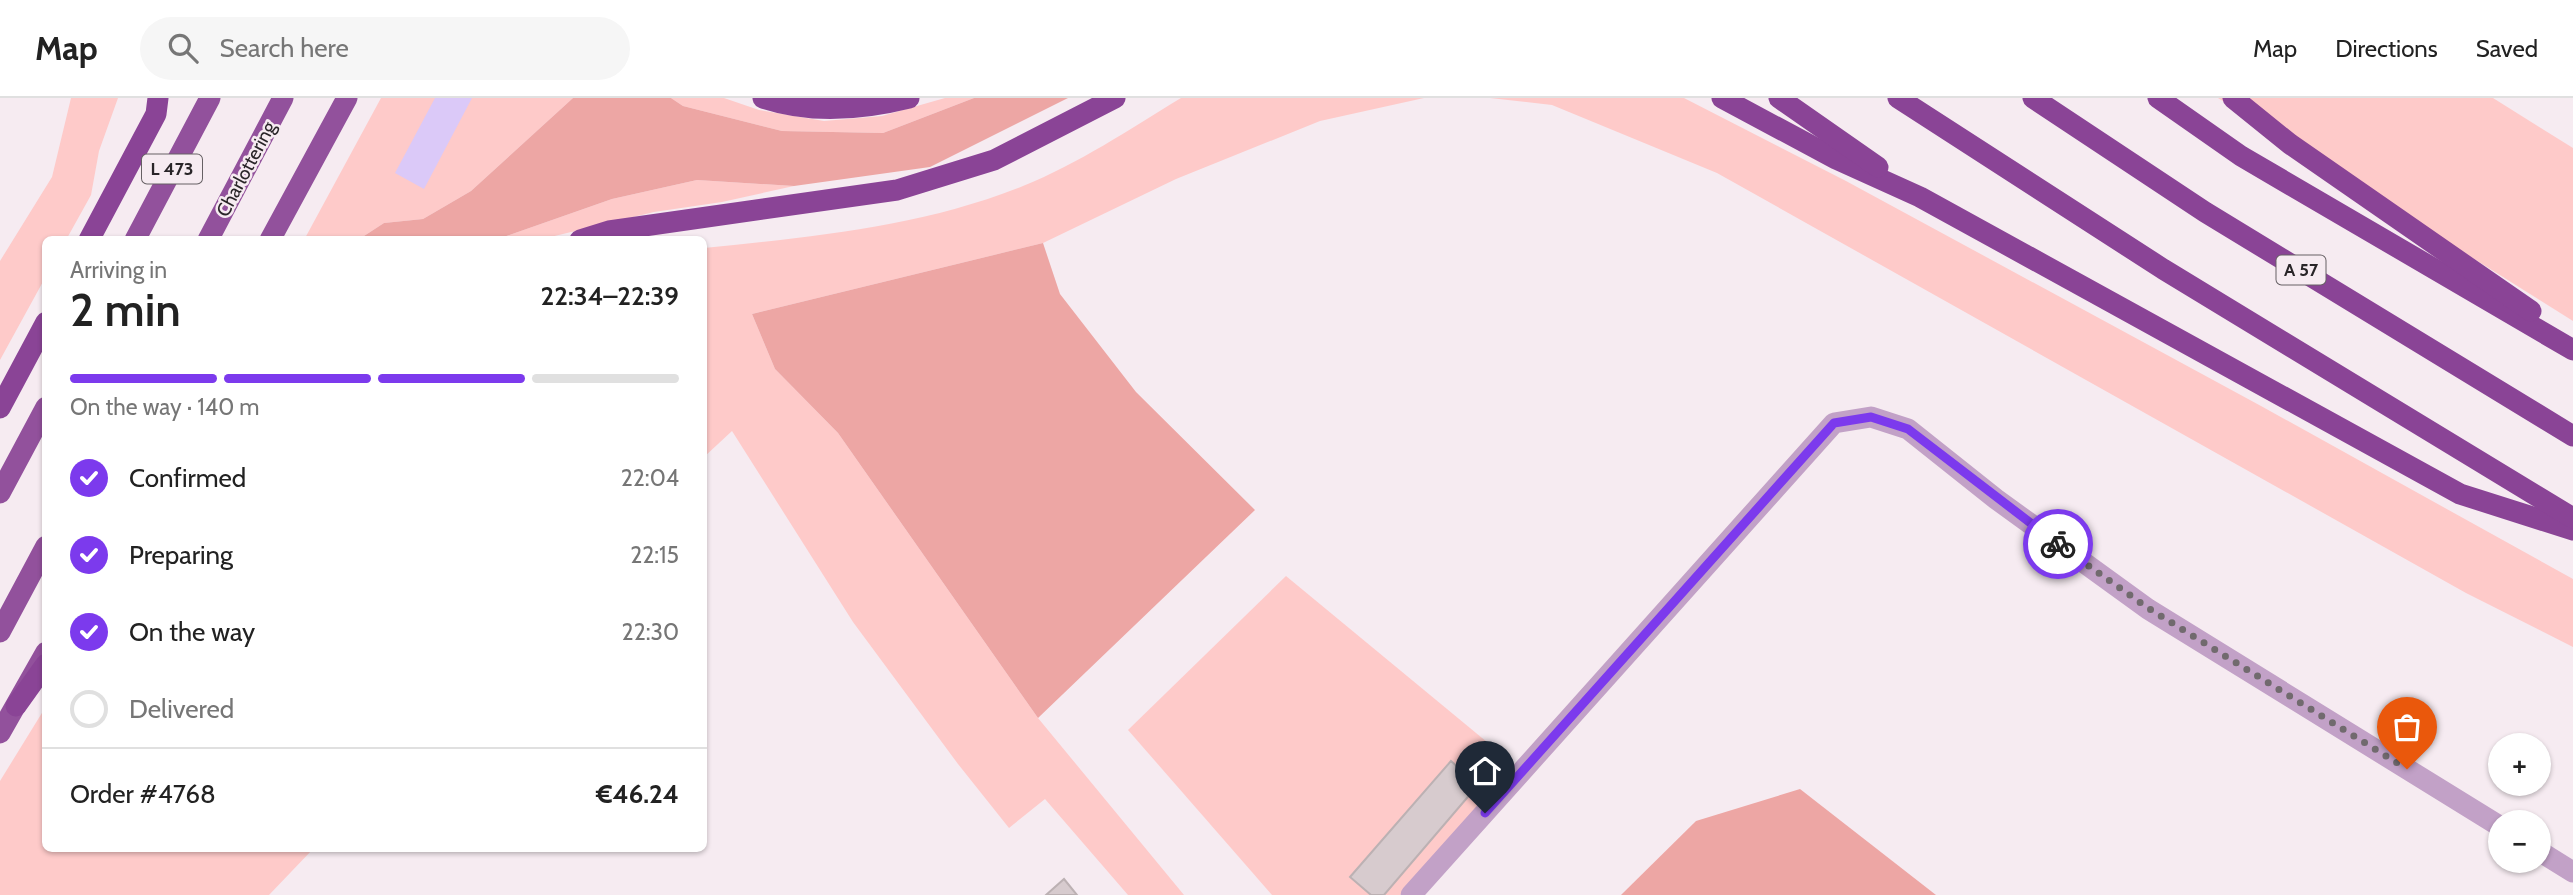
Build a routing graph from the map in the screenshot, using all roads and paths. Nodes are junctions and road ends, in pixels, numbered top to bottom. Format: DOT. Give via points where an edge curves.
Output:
graph roads {
  1 [pos="158,98"];
  2 [pos="210,98"];
  3 [pos="283,98"];
  4 [pos="347,98"];
  5 [pos="763,98"];
  6 [pos="909,98"];
  7 [pos="1115,98"];
  8 [pos="1722,98"];
  9 [pos="1779,98"];
  10 [pos="1898,98"];
  11 [pos="2033,98"];
  12 [pos="2158,98"];
  13 [pos="2233,98"];
  14 [pos="1920,197"];
  15 [pos="91,236"];
  16 [pos="137,236"];
  17 [pos="210,236"];
  18 [pos="272,236"];
  19 [pos="593,236"];
  20 [pos="42,329"];
  21 [pos="2573,340"];
  22 [pos="2573,350"];
  23 [pos="0,408"];
  24 [pos="42,414"];
  25 [pos="2573,436"];
  26 [pos="0,492"];
  27 [pos="2573,518"];
  28 [pos="2573,530"];
  29 [pos="42,553"];
  30 [pos="0,632"];
  31 [pos="42,659"];
  32 [pos="42,670"];
  33 [pos="16,706"];
  34 [pos="0,733"];
  35 [pos="2488,819"];
  36 [pos="2551,858"];
  37 [pos="2573,872"];
  38 [pos="1411,895"];
  1 -- 15 [label="highway" via="156,114"];
  2 -- 16 [label="highway, L 473"];
  3 -- 17 [label="highway, Charlottering"];
  4 -- 18 [label="highway"];
  5 -- 6 [label="highway" via="785,106 865,109"];
  7 -- 19 [label="highway" via="994,160 897,190"];
  8 -- 14 [label="highway" via="1836,159"];
  9 -- 14 [label="highway"];
  10 -- 27 [label="highway" via="2163,269"];
  11 -- 25 [label="highway, A 57" via="2205,212"];
  12 -- 22 [label="highway" via="2241,156"];
  13 -- 21 [label="highway" via="2290,144"];
  14 -- 28 [label="highway" via="2460,494"];
  20 -- 23 [label="highway"];
  24 -- 26 [label="highway"];
  29 -- 30 [label="highway"];
  31 -- 33 [label="highway"];
  32 -- 33 [label="highway"];
  33 -- 34 [label="highway"];
  35 -- 38 [label="street" via="2148,608 1996,499 1908,429 1871,417 1834,423"];
  36 -- 37 [label="street"];
}
